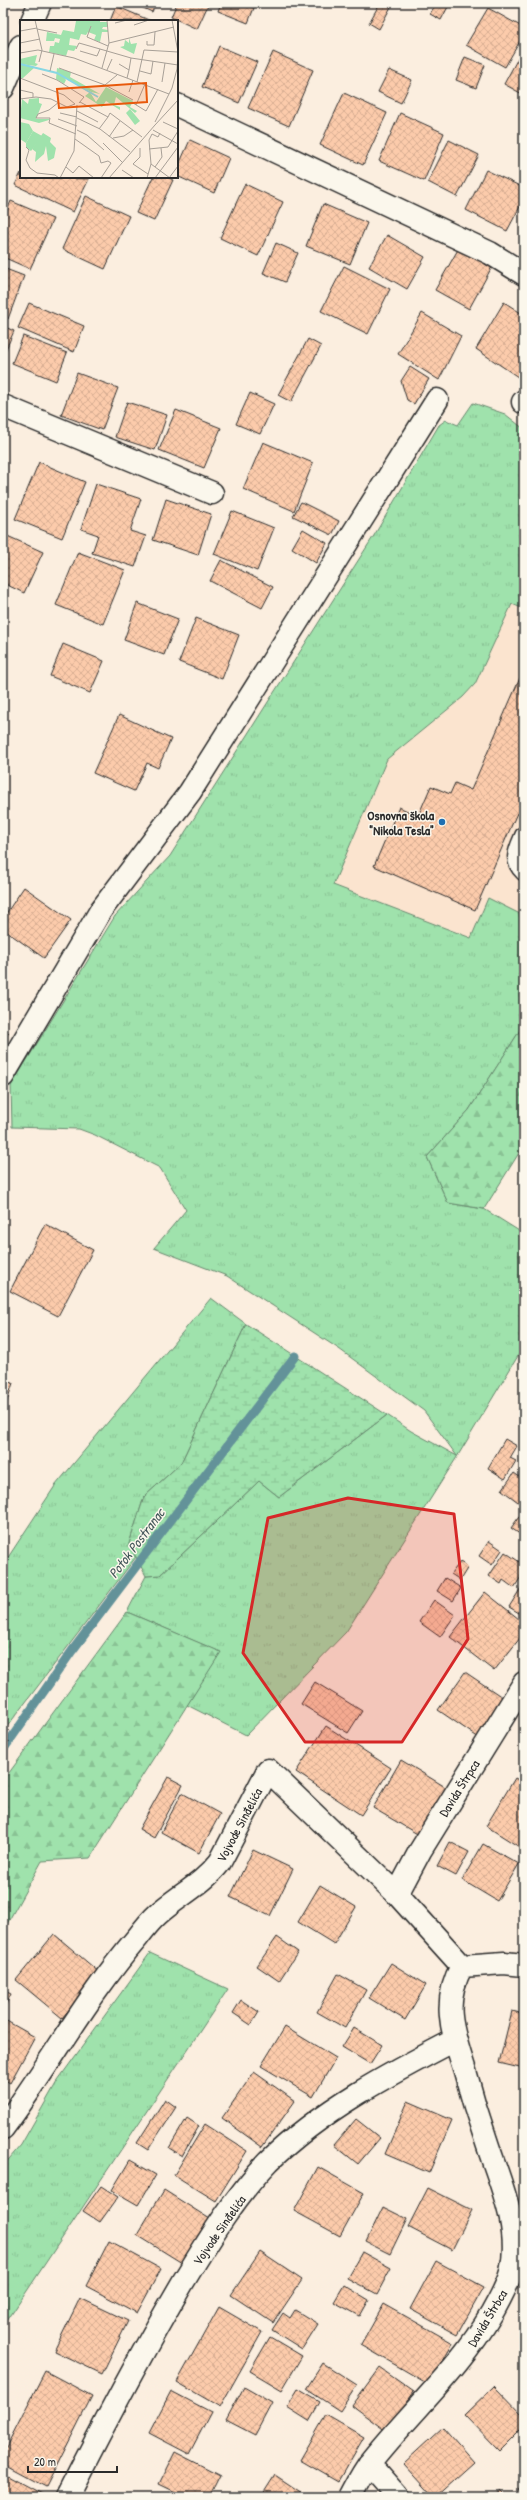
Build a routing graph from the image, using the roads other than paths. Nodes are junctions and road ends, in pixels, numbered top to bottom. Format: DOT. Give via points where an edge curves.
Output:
graph roads {
  1 [pos="40,3"];
  2 [pos="32,20"];
  3 [pos="20,48"];
  4 [pos="3,88"];
  5 [pos="178,105"];
  6 [pos="524,274"];
  7 [pos="437,400"];
  8 [pos="3,406"];
  9 [pos="212,493"];
  10 [pos="524,835"];
  11 [pos="524,872"];
  12 [pos="3,1076"];
  13 [pos="524,1683"];
  14 [pos="397,1894"];
  15 [pos="524,1964"];
  16 [pos="462,1966"];
  17 [pos="455,2040"];
  18 [pos="3,2128"];
  19 [pos="369,2464"];
  20 [pos="67,2497"];
  21 [pos="350,2497"];
  22 [pos="398,2497"];
  1 -- 2 [label="street"];
  3 -- 4 [label="street"];
  5 -- 6 [label="street" via="490,253"];
  7 -- 12 [label="street" via="190,792 100,910"];
  8 -- 9 [label="street"];
  10 -- 11 [label="lane" via="516,854 516,862"];
  13 -- 14 [label="street, Davida Štrpca" via="420,1851"];
  14 -- 16 [label="street, Vojvode Sinđelića"];
  14 -- 18 [label="street, Vojvode Sinđelića" via="268,1770 212,1873 157,1914 137,1938 88,2002"];
  15 -- 16 [label="street"];
  16 -- 17 [label="street, Davida Štrbca" via="452,1988 450,2003"];
  17 -- 19 [label="street, Davida Štrbca" via="507,2205 512,2242 511,2272 503,2294 473,2343 442,2383"];
  17 -- 20 [label="street, Vojvode Sinđelića" via="383,2078 326,2116 269,2162 219,2225 189,2273 122,2390"];
  19 -- 21 [label="street, Davida Štrbca"];
  19 -- 22 [label="street"];
}
